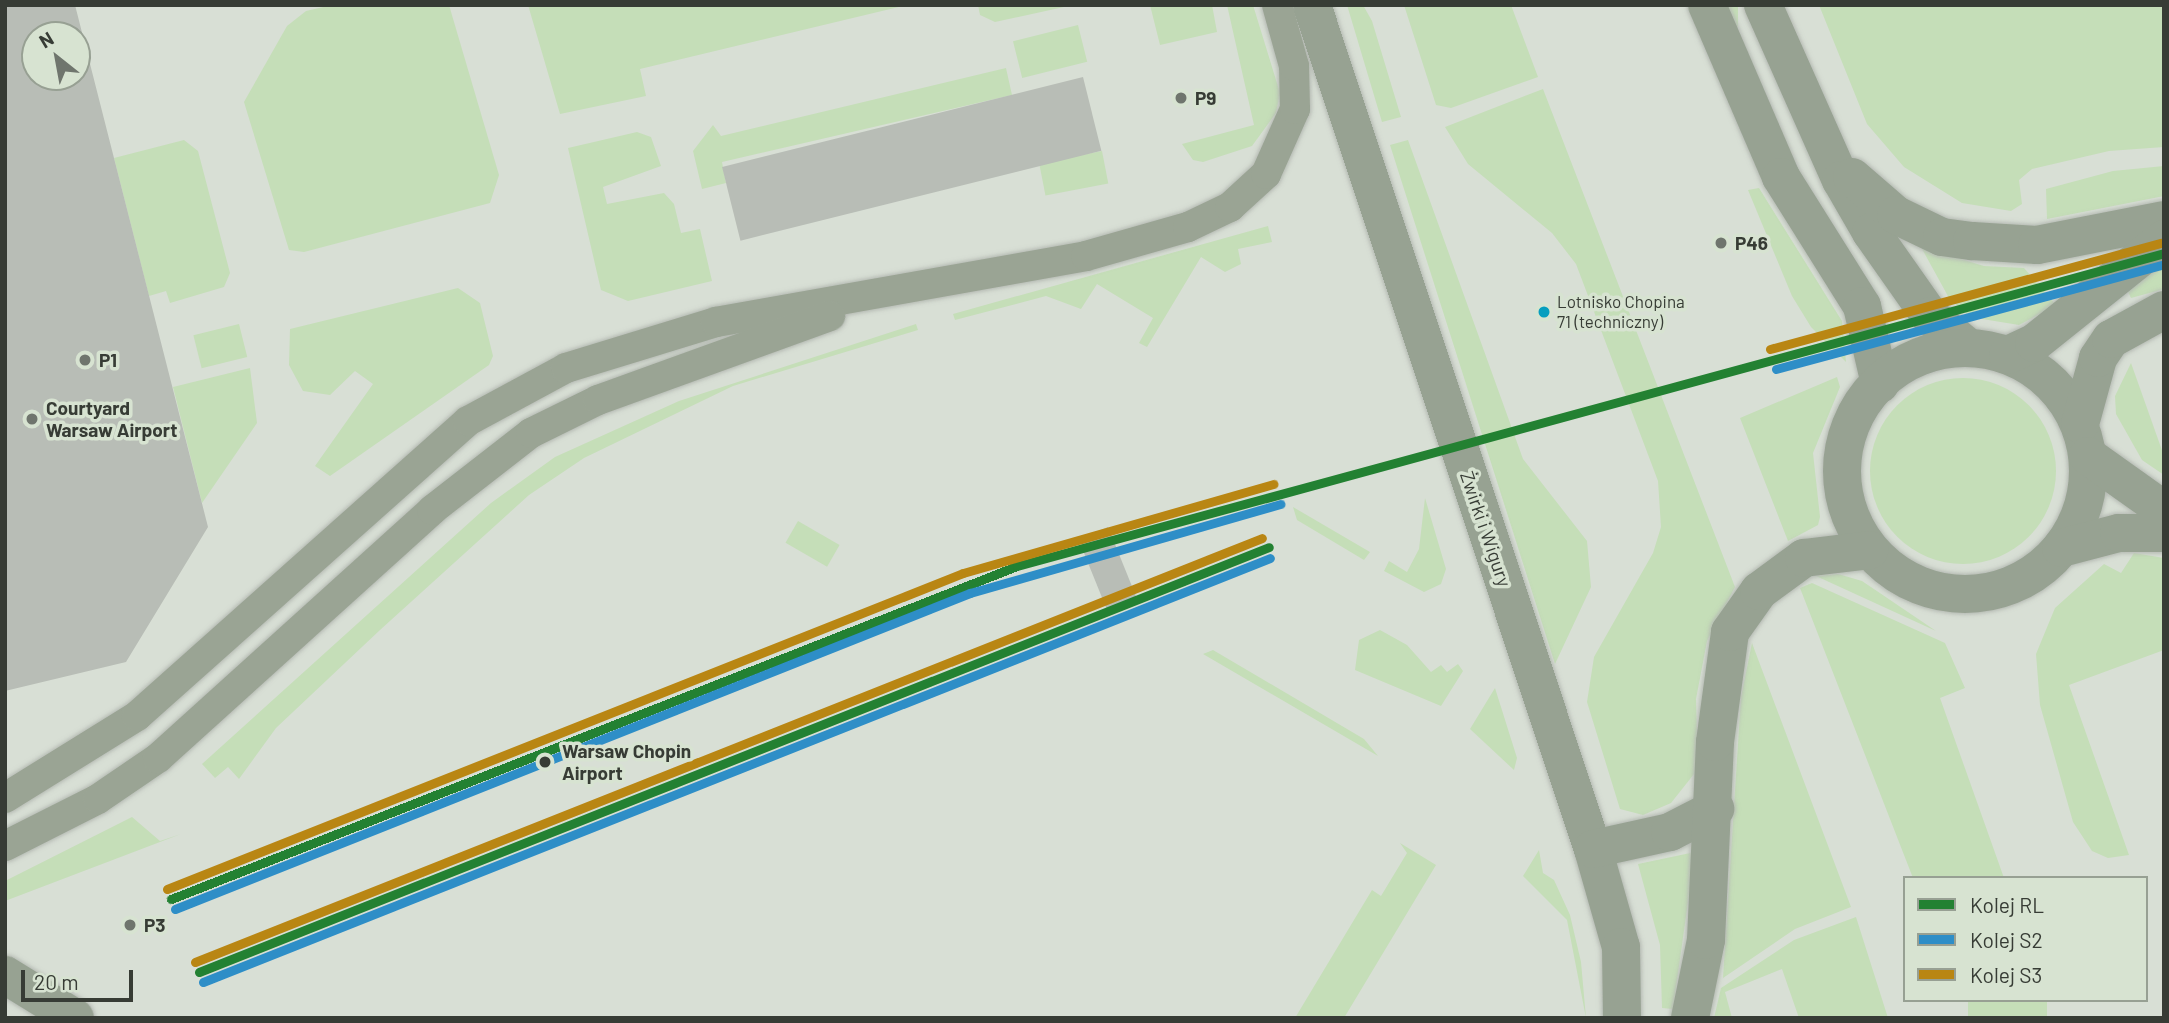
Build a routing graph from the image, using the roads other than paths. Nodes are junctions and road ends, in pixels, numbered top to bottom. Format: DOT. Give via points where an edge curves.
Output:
graph roads {
  1 [pos="1277,5"];
  2 [pos="1311,5"];
  3 [pos="1707,5"];
  4 [pos="1763,5"];
  5 [pos="1827,152"];
  6 [pos="2164,220"];
  7 [pos="2164,239"];
  8 [pos="912,286"];
  9 [pos="2164,310"];
  10 [pos="1969,348"];
  11 [pos="2008,355"];
  12 [pos="1880,384"];
  13 [pos="2084,440"];
  14 [pos="2164,510"];
  15 [pos="2164,533"];
  16 [pos="2061,548"];
  17 [pos="1870,550"];
  18 [pos="5,798"];
  19 [pos="1715,809"];
  20 [pos="5,846"];
  21 [pos="1593,849"];
  22 [pos="5,975"];
  23 [pos="75,1018"];
  24 [pos="1622,1018"];
  25 [pos="1690,1018"];
  1 -- 8 [label="street" via="1294,66 1295,109 1266,174 1230,207 1188,227 1086,256"];
  2 -- 21 [label="main road, Żwirki i Wigury"];
  3 -- 12 [label="main road" via="1781,177 1862,306"];
  4 -- 5 [label="main road"];
  5 -- 6 [label="main road" via="1896,215 1942,237 2037,245"];
  5 -- 10 [label="main road" via="1871,232 1930,316"];
  7 -- 11 [label="main road" via="2034,343"];
  8 -- 18 [label="street" via="716,322 606,351 503,398 428,453 137,716"];
  8 -- 20 [label="street" via="598,400 531,433 432,510 158,758 87,805"];
  9 -- 13 [label="main road" via="2110,339 2098,358"];
  10 -- 11 [label="main road"];
  10 -- 12 [label="main road" via="1915,359"];
  11 -- 13 [label="main road" via="2049,381"];
  12 -- 17 [label="main road" via="1850,426 1843,463 1846,500"];
  13 -- 14 [label="main road"];
  13 -- 16 [label="main road" via="2083,510"];
  15 -- 16 [label="main road" via="2119,533"];
  16 -- 17 [label="main road" via="2019,581 1958,594 1917,584"];
  17 -- 19 [label="main road" via="1804,558 1775,577 1742,612 1721,664"];
  19 -- 21 [label="main road" via="1671,832"];
  19 -- 25 [label="main road" via="1706,940"];
  21 -- 24 [label="main road, Żwirki i Wigury" via="1621,947"];
  22 -- 23 [label="main road"];
}
